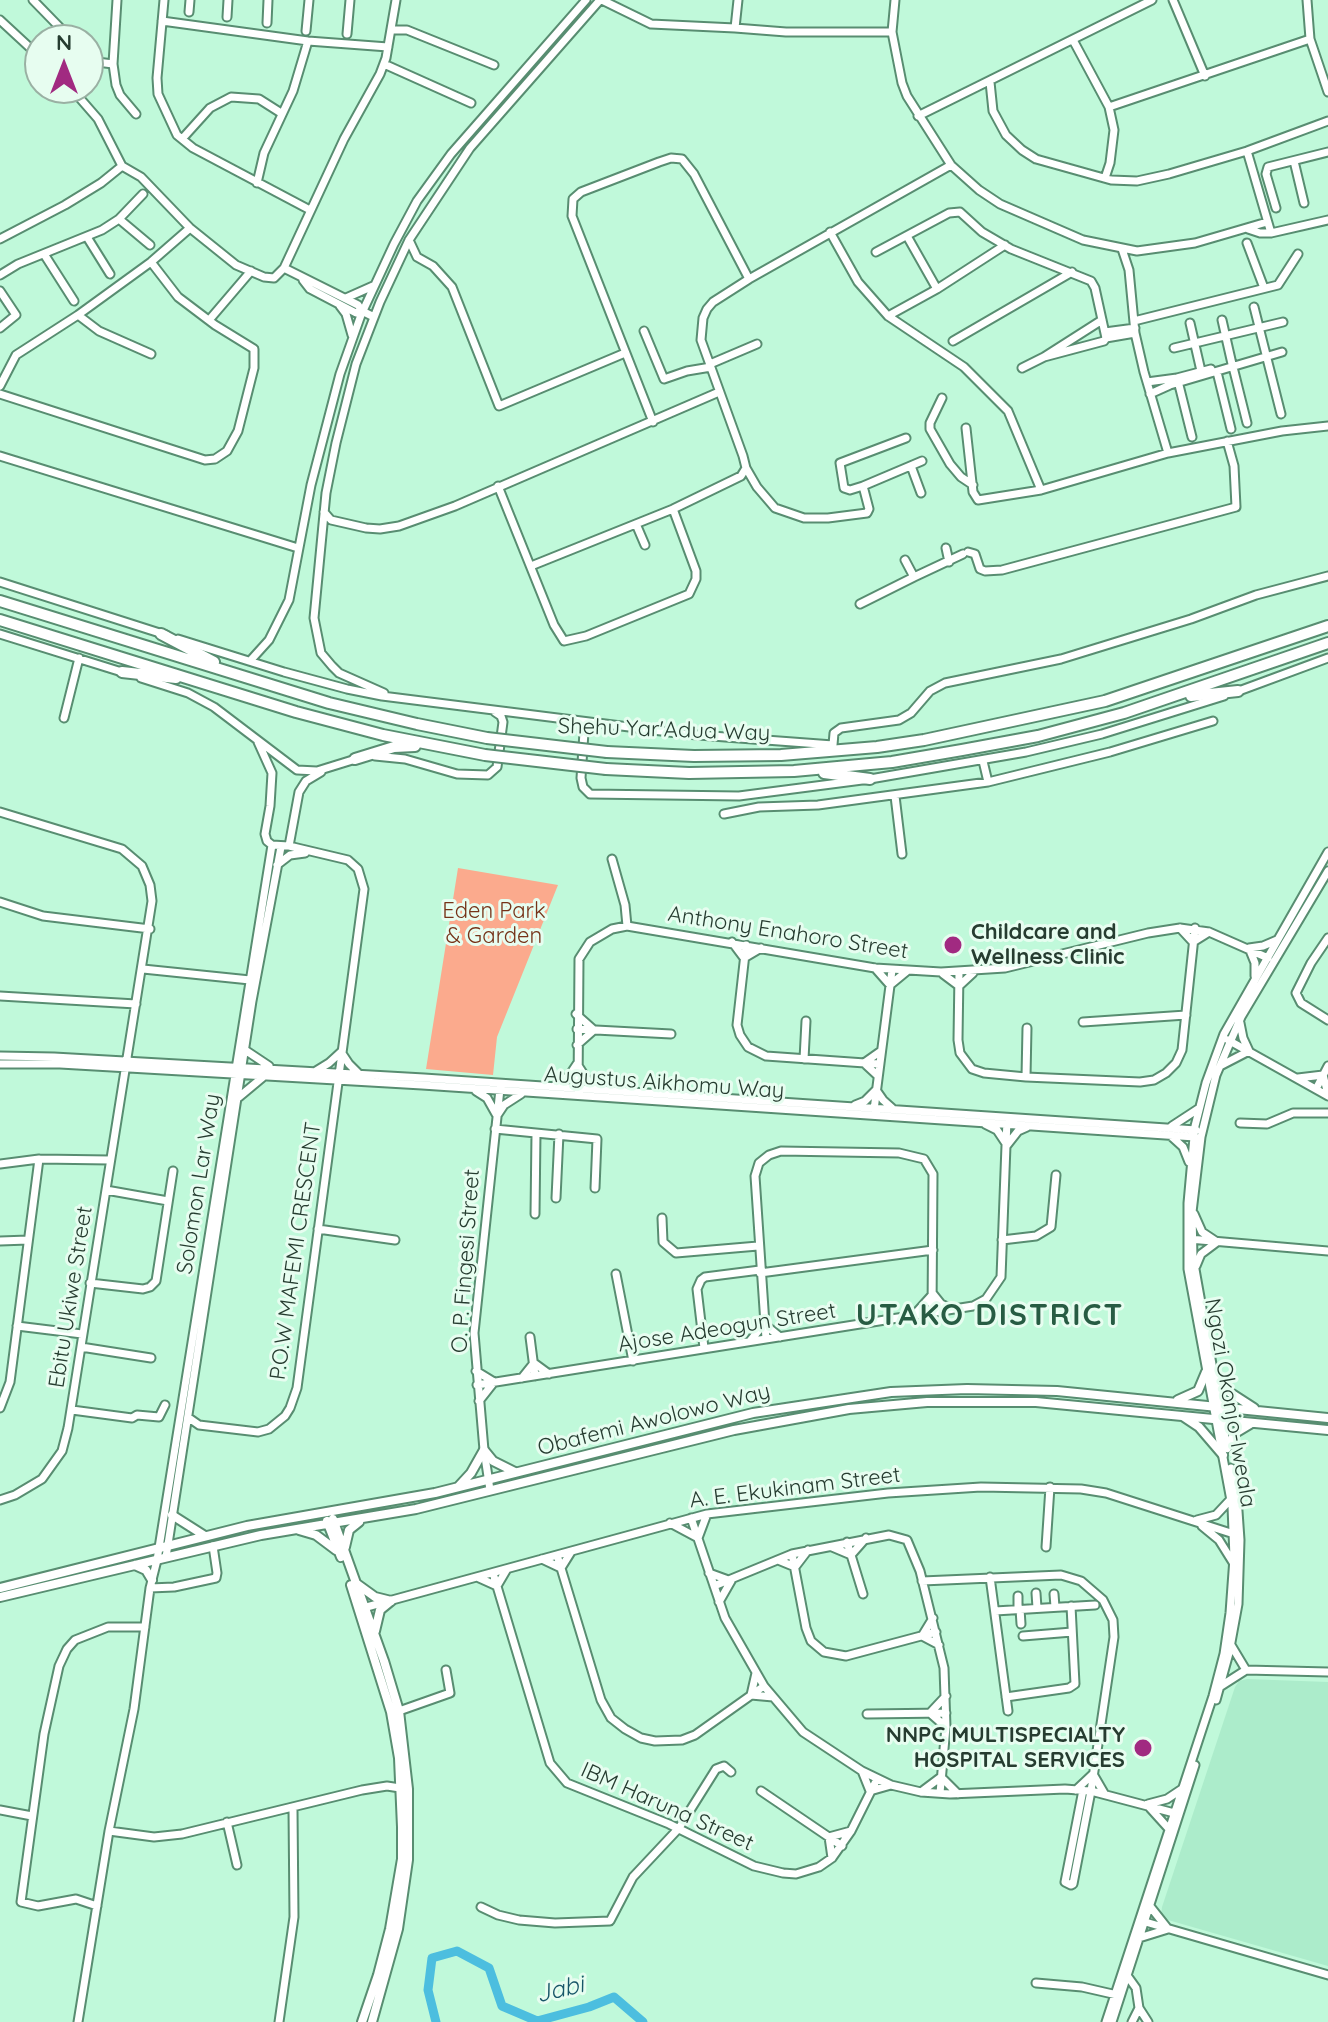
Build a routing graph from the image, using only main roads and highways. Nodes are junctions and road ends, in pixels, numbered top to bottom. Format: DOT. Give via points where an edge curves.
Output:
graph roads {
  1 [pos="0,601"];
  2 [pos="0,620"];
  3 [pos="1328,626"];
  4 [pos="161,634"];
  5 [pos="1328,643"];
  6 [pos="122,672"];
  7 [pos="234,673"];
  8 [pos="216,686"];
  9 [pos="1238,691"];
  10 [pos="1161,701"];
  11 [pos="833,745"];
  12 [pos="877,747"];
  13 [pos="458,749"];
  14 [pos="355,759"];
  15 [pos="794,771"];
  16 [pos="870,779"];
  17 [pos="1170,1402"];
  18 [pos="1262,1412"];
  19 [pos="1179,1415"];
  20 [pos="1328,1418"];
  21 [pos="1256,1423"];
  22 [pos="1328,1430"];
  23 [pos="516,1472"];
  24 [pos="458,1487"];
  25 [pos="327,1512"];
  26 [pos="172,1515"];
  27 [pos="363,1519"];
  28 [pos="331,1523"];
  29 [pos="295,1529"];
  30 [pos="206,1537"];
  31 [pos="342,1552"];
  32 [pos="135,1564"];
  33 [pos="151,1584"];
  34 [pos="356,1584"];
  35 [pos="0,1588"];
  36 [pos="0,1597"];
  37 [pos="362,1609"];
  38 [pos="375,1635"];
  39 [pos="403,1875"];
  40 [pos="362,2022"];
  41 [pos="372,2022"];
  1 -- 7 [label="highway, Shehu Yar'Adua Way"];
  2 -- 8 [label="highway, Shehu Yar'Adua Way"];
  3 -- 12 [label="highway, Shehu Yar'Adua Way" via="1105,701"];
  4 -- 7 [label="highway"];
  5 -- 10 [label="highway, Shehu Yar'Adua Way"];
  6 -- 8 [label="highway"];
  7 -- 12 [label="highway, Shehu Yar'Adua Way, bridge" via="381,716 487,738 607,752 742,756"];
  8 -- 13 [label="highway, Shehu Yar'Adua Way" via="335,723"];
  9 -- 10 [label="highway"];
  10 -- 15 [label="highway, Shehu Yar'Adua Way" via="987,746"];
  11 -- 12 [label="highway"];
  13 -- 14 [label="highway" via="403,745"];
  13 -- 15 [label="highway, Shehu Yar'Adua Way, bridge" via="606,769"];
  15 -- 16 [label="highway"];
  17 -- 18 [label="main road, Obafemi Awolowo Way"];
  17 -- 18 [label="main road" via="1198,1391 1209,1370 1230,1394"];
  17 -- 23 [label="main road, Obafemi Awolowo Way" via="1012,1389 891,1392 753,1413"];
  18 -- 20 [label="main road, Obafemi Awolowo Way"];
  19 -- 21 [label="main road, Obafemi Awolowo Way"];
  19 -- 21 [label="main road" via="1225,1452 1235,1433"];
  19 -- 27 [label="main road, Obafemi Awolowo Way" via="996,1401 849,1409 745,1427"];
  21 -- 22 [label="main road, Obafemi Awolowo Way"];
  23 -- 24 [label="main road, Obafemi Awolowo Way"];
  23 -- 24 [label="main road" via="484,1450"];
  24 -- 25 [label="main road, Obafemi Awolowo Way"];
  25 -- 28 [label="main road"];
  25 -- 30 [label="main road, Obafemi Awolowo Way"];
  26 -- 30 [label="main road"];
  27 -- 28 [label="main road, Obafemi Awolowo Way"];
  27 -- 31 [label="main road" via="349,1530"];
  28 -- 29 [label="main road, Obafemi Awolowo Way"];
  28 -- 31 [label="main road"];
  29 -- 31 [label="main road"];
  29 -- 32 [label="main road, Obafemi Awolowo Way"];
  30 -- 35 [label="main road, Obafemi Awolowo Way"];
  31 -- 34 [label="main road"];
  31 -- 37 [label="main road"];
  32 -- 33 [label="main road" via="146,1570"];
  32 -- 36 [label="main road, Obafemi Awolowo Way"];
  34 -- 37 [label="main road"];
  34 -- 38 [label="main road" via="391,1601 380,1610"];
  37 -- 38 [label="main road"];
  37 -- 39 [label="main road" via="399,1758"];
  38 -- 39 [label="main road" via="399,1711 408,1789 408,1860"];
  39 -- 40 [label="main road"];
  39 -- 41 [label="main road" via="398,1929"];
}
